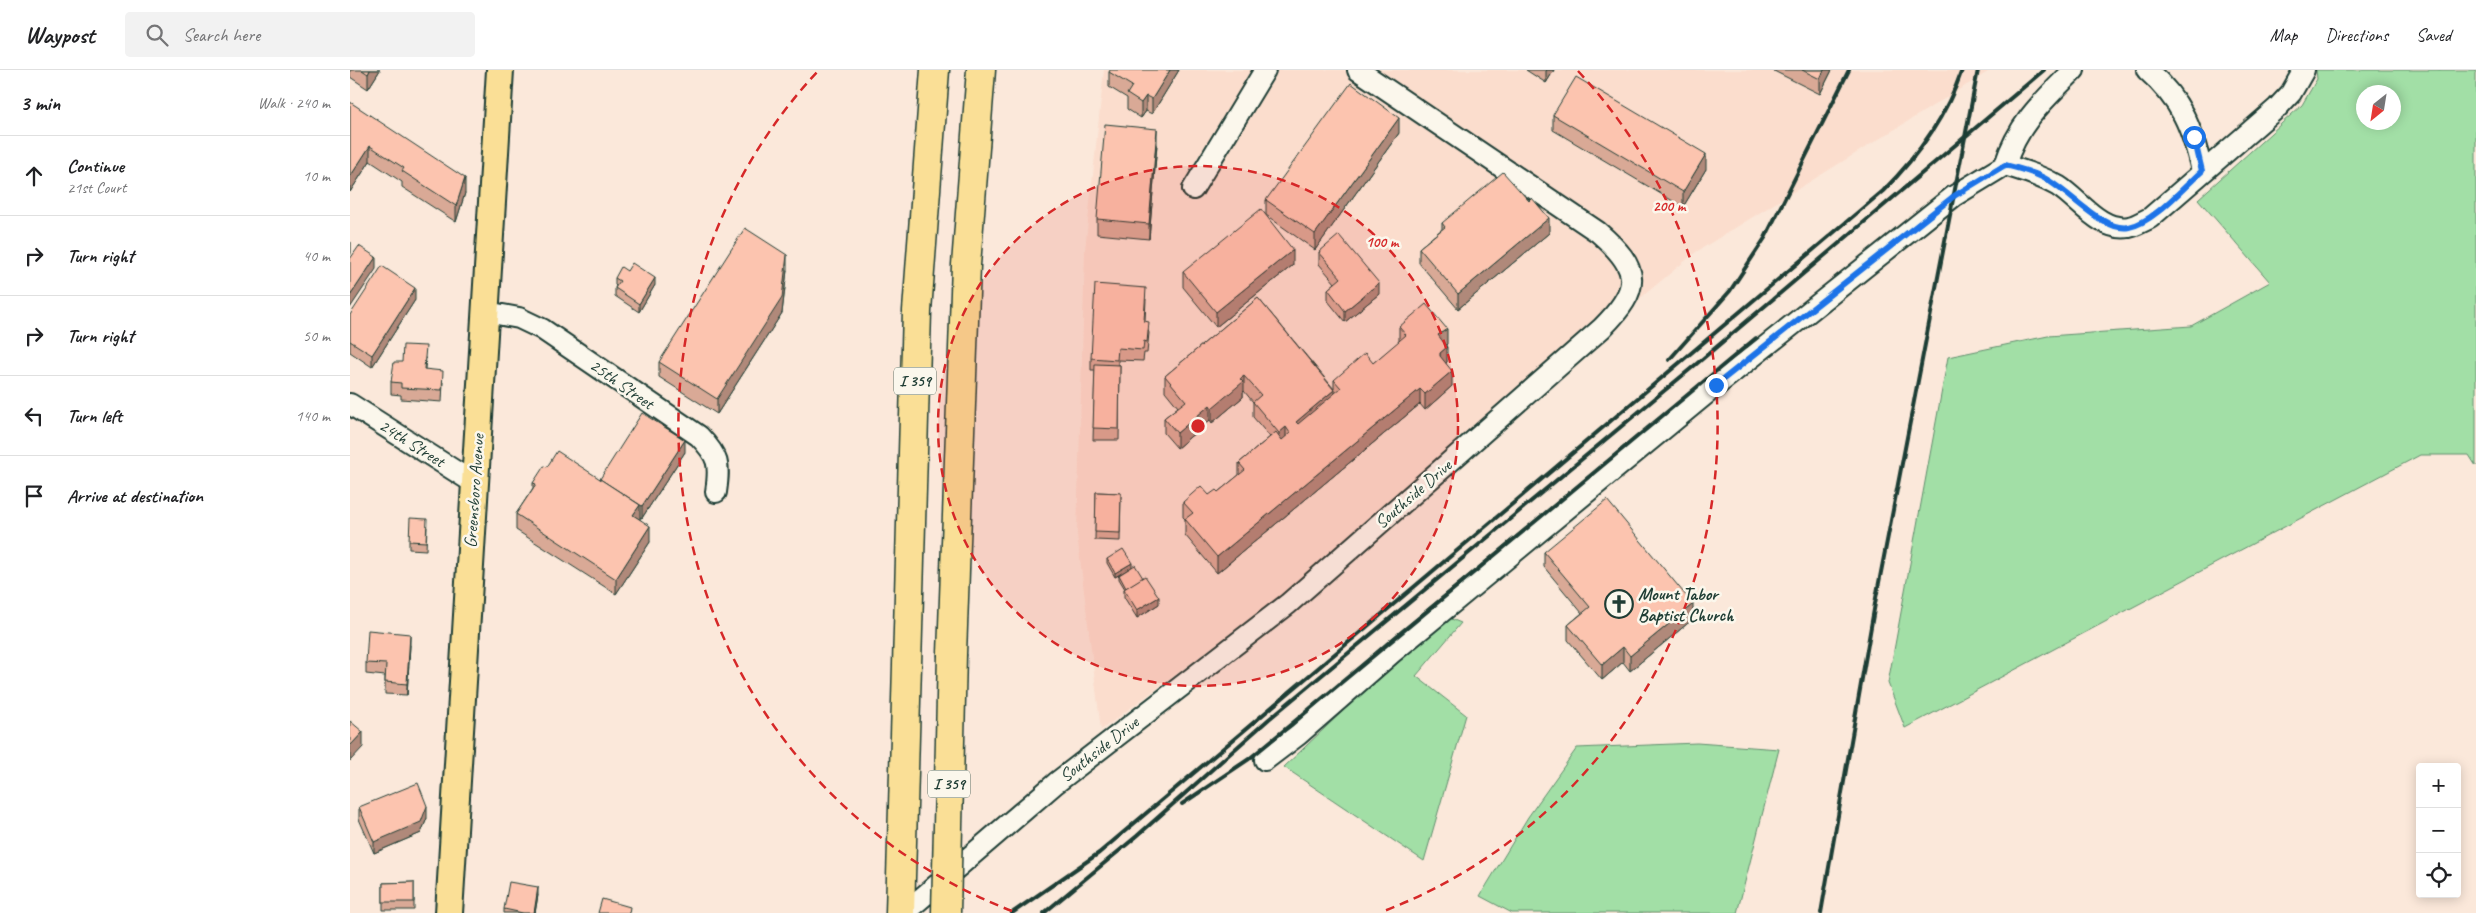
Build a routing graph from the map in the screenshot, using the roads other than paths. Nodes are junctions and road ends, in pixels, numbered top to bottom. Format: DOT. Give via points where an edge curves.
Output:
graph roads {
  1 [pos="500,70"];
  2 [pos="935,70"];
  3 [pos="981,70"];
  4 [pos="1265,70"];
  5 [pos="1358,70"];
  6 [pos="2074,70"];
  7 [pos="2147,70"];
  8 [pos="2304,70"];
  9 [pos="2005,165"];
  10 [pos="2202,171"];
  11 [pos="1193,189"];
  12 [pos="486,312"];
  13 [pos="350,404"];
  14 [pos="474,483"];
  15 [pos="716,492"];
  16 [pos="1265,760"];
  17 [pos="450,913"];
  18 [pos="900,913"];
  19 [pos="904,913"];
  20 [pos="946,913"];
  1 -- 12 [label="main road, Greensboro Avenue"];
  2 -- 18 [label="highway, I 359" via="917,311"];
  3 -- 20 [label="highway, I 359, bridge" via="966,274"];
  4 -- 11 [label="street"];
  5 -- 19 [label="street, Southside Drive" via="1598,232 1627,262 1633,281 1626,300 1602,328 1288,604 1056,783"];
  6 -- 9 [label="street" via="2022,125"];
  7 -- 10 [label="street" via="2181,106 2194,137"];
  8 -- 10 [label="street" via="2291,93 2277,108"];
  9 -- 10 [label="street" via="2047,180 2076,198 2097,218 2116,227 2130,227 2150,218"];
  9 -- 16 [label="street" via="1954,196 1716,385"];
  12 -- 14 [label="main road, Greensboro Avenue"];
  12 -- 15 [label="street, 25th Street" via="520,318 542,329 699,436 714,452 719,472"];
  13 -- 14 [label="street, 24th Street"];
  14 -- 17 [label="main road, Greensboro Avenue"];
}
